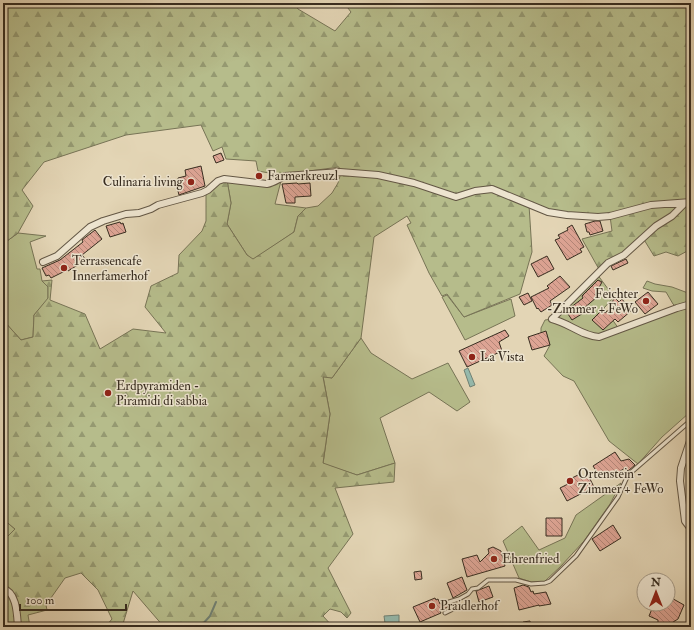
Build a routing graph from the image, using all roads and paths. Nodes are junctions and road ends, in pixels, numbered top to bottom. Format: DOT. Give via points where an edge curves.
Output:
graph roads {
  1 [pos="688,202"];
  2 [pos="43,262"];
  3 [pos="691,304"];
  4 [pos="691,421"];
  5 [pos="691,438"];
  6 [pos="691,529"];
  7 [pos="3,589"];
  8 [pos="445,613"];
  9 [pos="18,627"];
  1 -- 2 [label="street" via="651,205 598,217 548,212 492,190 475,191 456,197 414,183 371,174 340,172 285,176 272,184 224,179 218,180 202,194 103,221 90,227 57,256"];
  1 -- 3 [label="street" via="624,255 608,263 552,319 599,337"];
  4 -- 8 [label="lane" via="628,475 618,497 576,556 550,581 531,584 516,580 488,580 468,594 449,602 452,610"];
  5 -- 6 [label="street" via="681,468 680,481 685,521"];
  7 -- 9 [label="street" via="13,596"];
}
